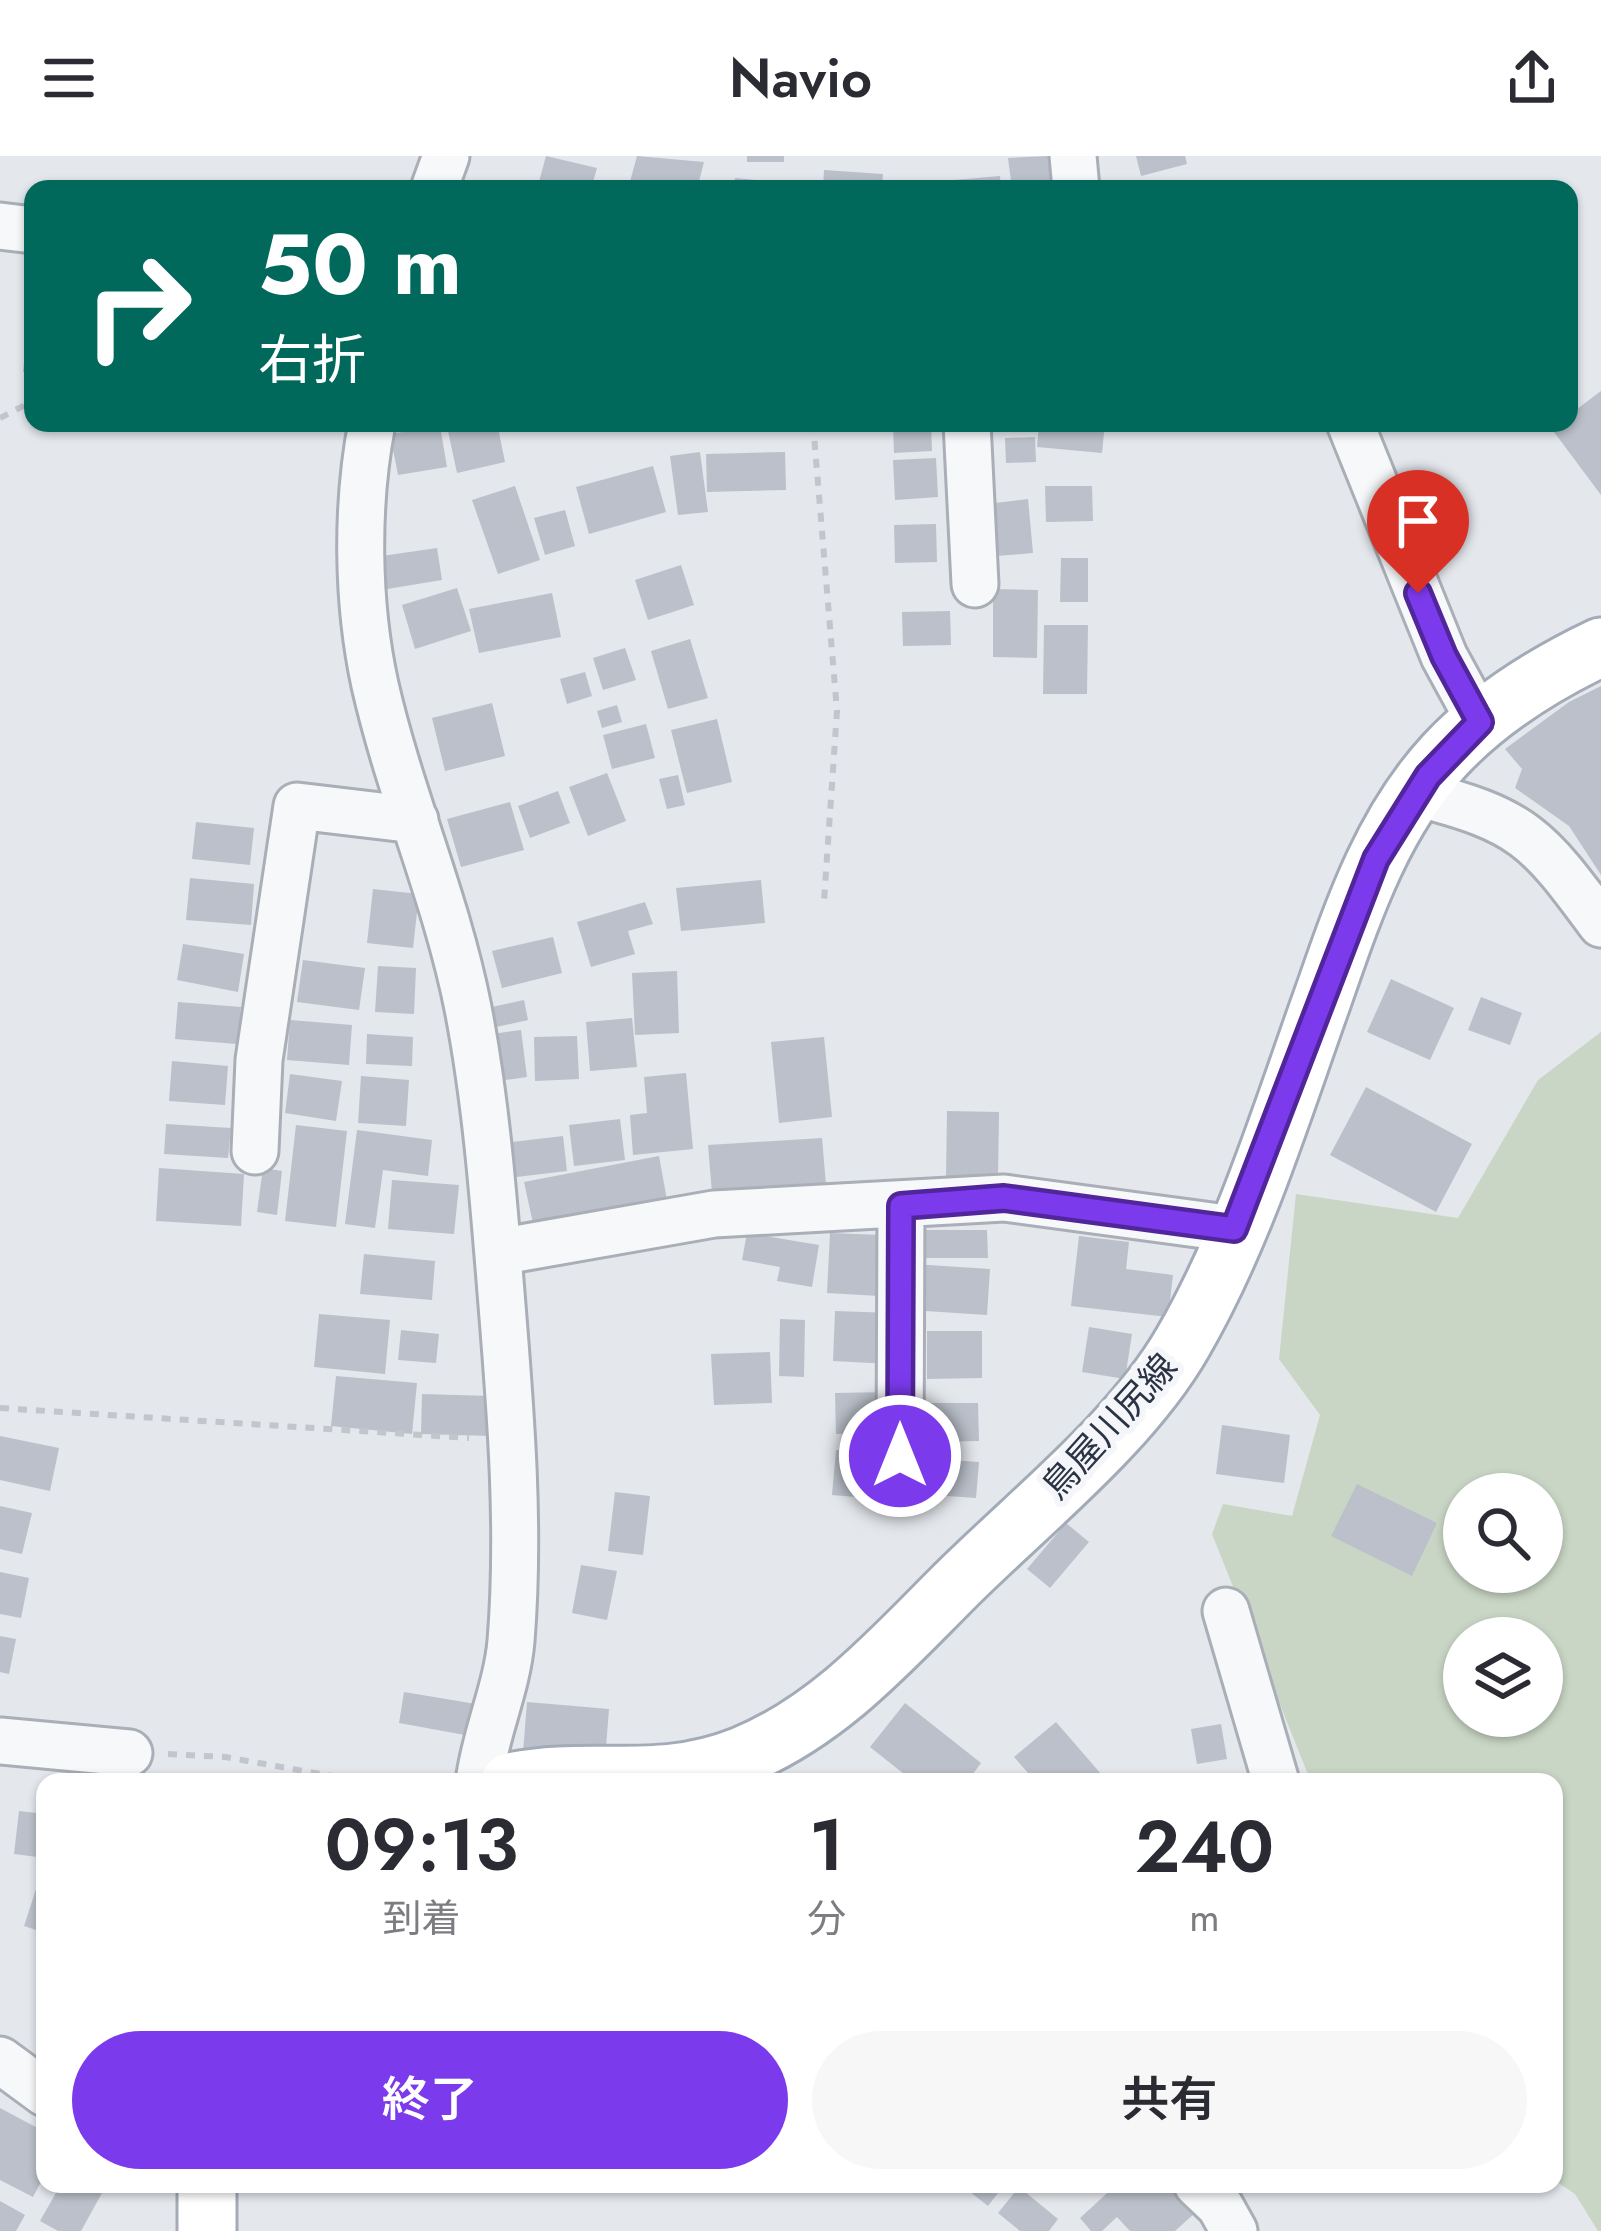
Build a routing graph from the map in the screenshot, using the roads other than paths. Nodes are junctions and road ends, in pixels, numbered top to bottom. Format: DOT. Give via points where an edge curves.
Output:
graph roads {
  1 [pos="371,432"];
  2 [pos="967,432"];
  3 [pos="1354,432"];
  4 [pos="975,584"];
  5 [pos="1601,647"];
  6 [pos="1480,722"];
  7 [pos="1416,793"];
  8 [pos="415,820"];
  9 [pos="1601,924"];
  10 [pos="255,1151"];
  11 [pos="901,1206"];
  12 [pos="1234,1229"];
  13 [pos="498,1252"];
  14 [pos="900,1456"];
  15 [pos="1226,1611"];
  16 [pos="0,1741"];
  17 [pos="129,1753"];
  18 [pos="480,1773"];
  19 [pos="707,1773"];
  20 [pos="1273,1773"];
  21 [pos="0,2060"];
  22 [pos="36,2086"];
  1 -- 8 [label="street" via="367,638"];
  2 -- 4 [label="street"];
  3 -- 6 [label="street" via="1444,656"];
  5 -- 6 [label="main road, 鳥屋川尻線"];
  6 -- 7 [label="main road, 鳥屋川尻線"];
  7 -- 9 [label="street" via="1503,821 1546,849"];
  7 -- 12 [label="main road, 鳥屋川尻線" via="1364,884"];
  8 -- 10 [label="street" via="297,806 259,1060"];
  8 -- 13 [label="street" via="468,1009"];
  11 -- 12 [label="street" via="1004,1198"];
  11 -- 13 [label="street" via="714,1214"];
  11 -- 14 [label="street"];
  12 -- 19 [label="main road, 鳥屋川尻線" via="1181,1346 1120,1422 836,1700 781,1738"];
  13 -- 18 [label="street" via="512,1438 511,1644"];
  15 -- 20 [label="street"];
  16 -- 17 [label="street"];
  21 -- 22 [label="street"];
}
